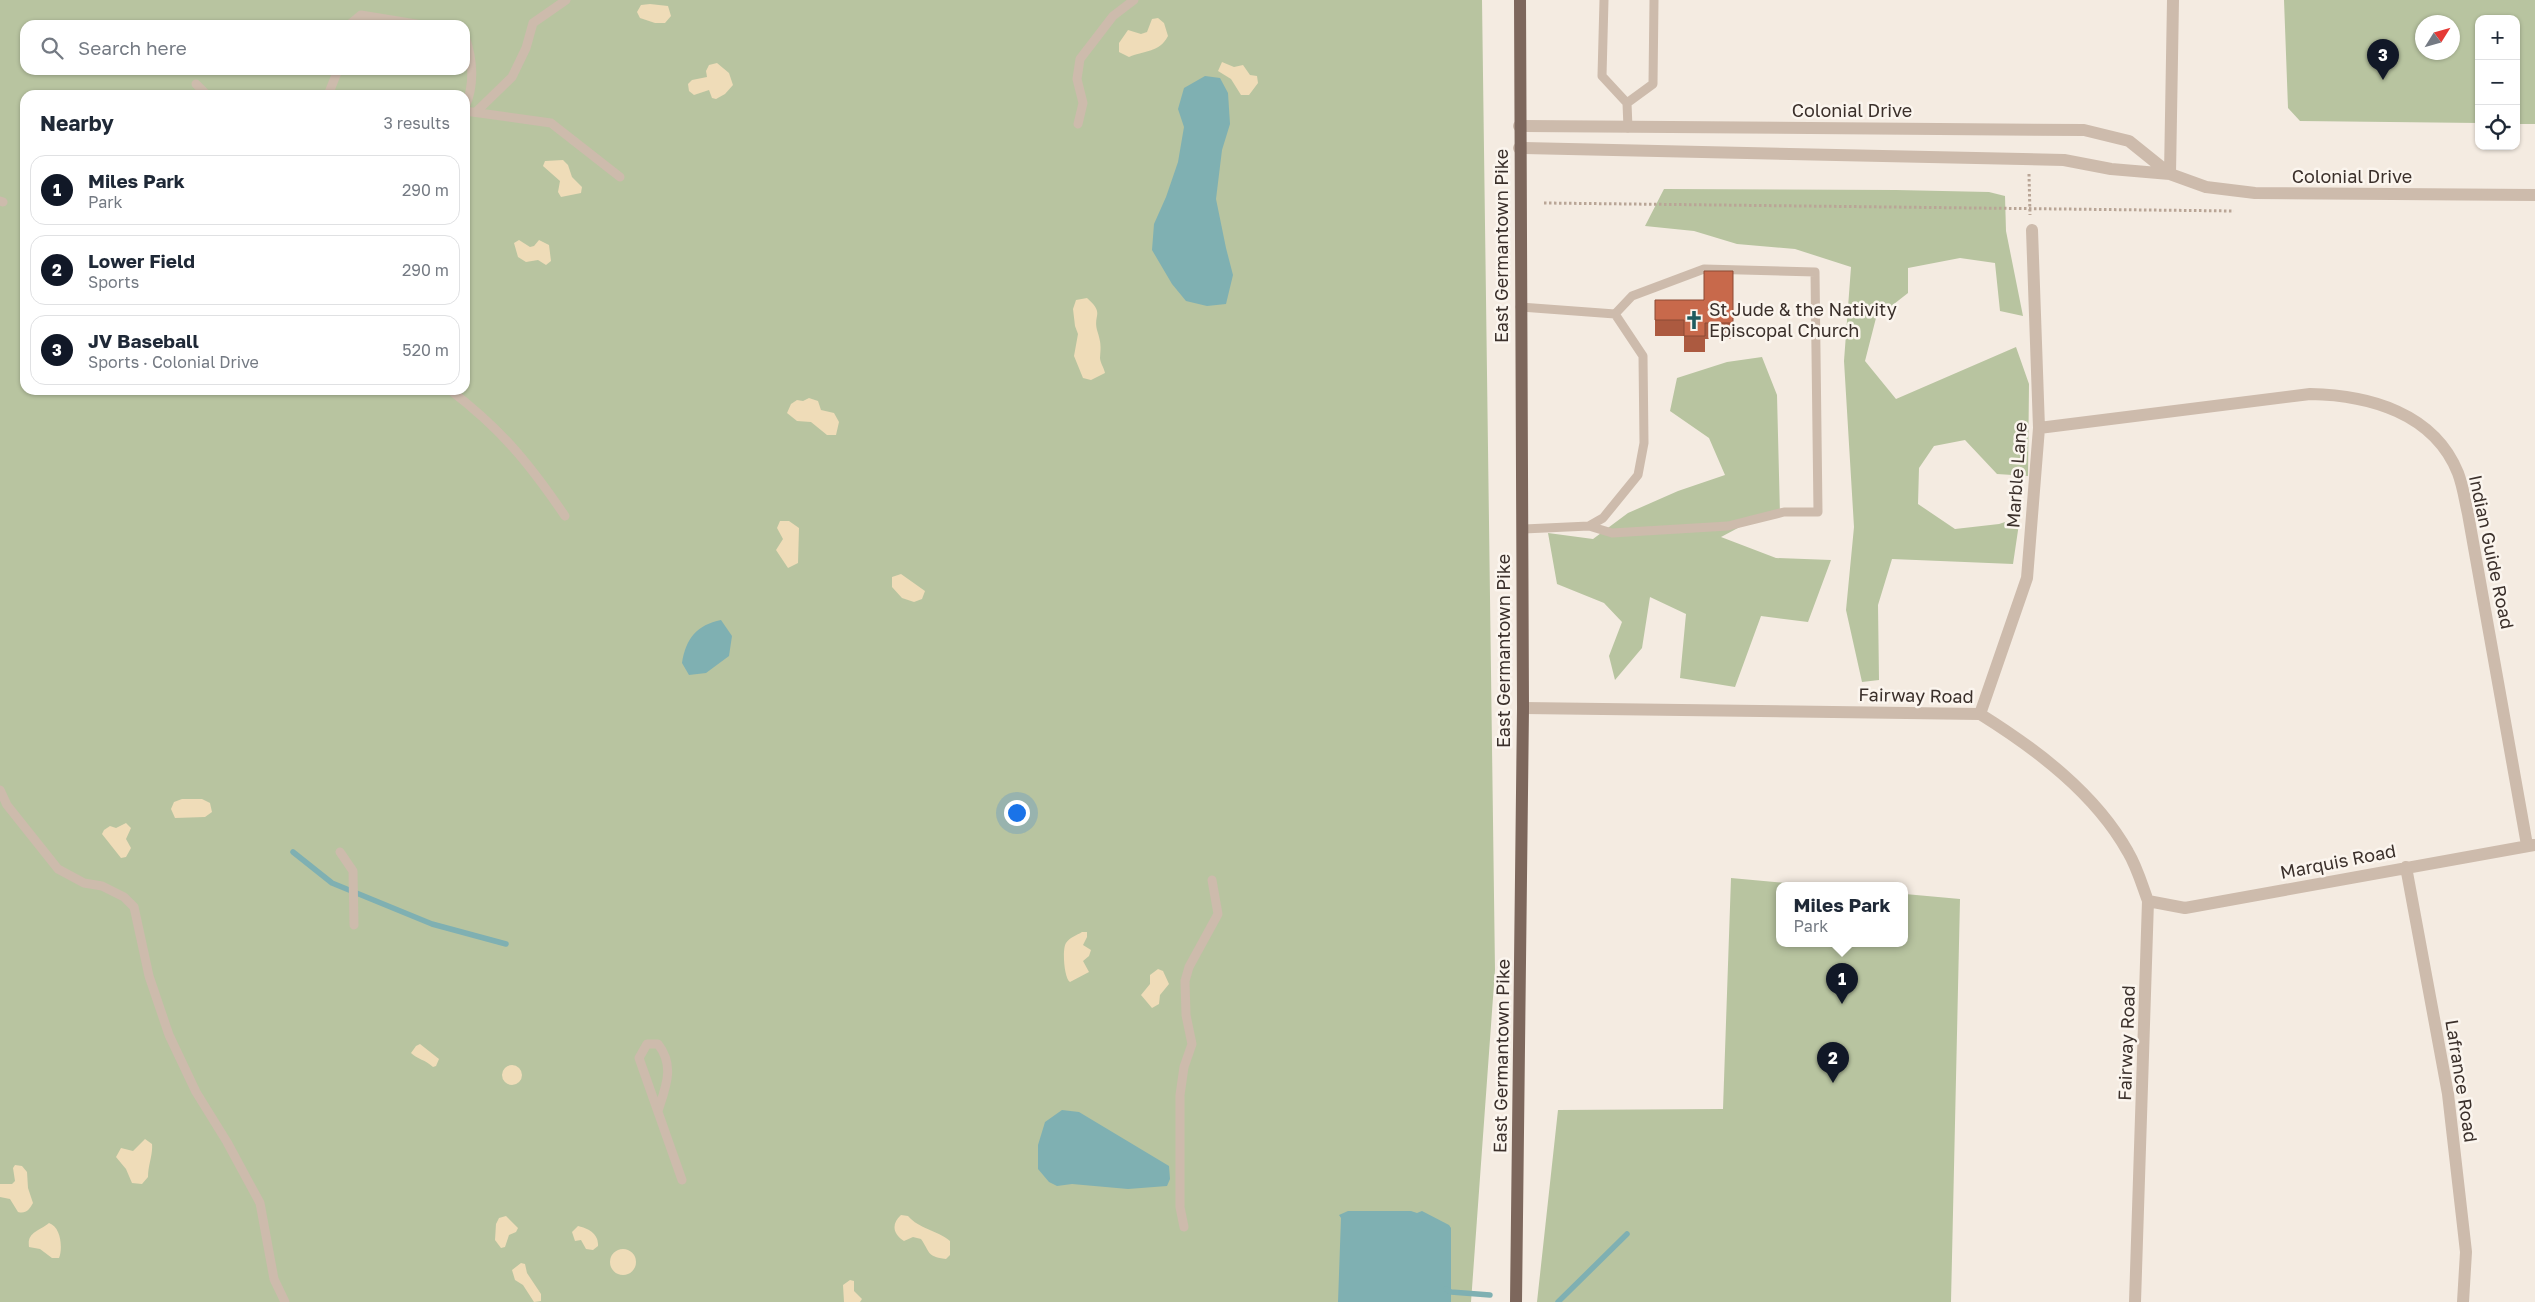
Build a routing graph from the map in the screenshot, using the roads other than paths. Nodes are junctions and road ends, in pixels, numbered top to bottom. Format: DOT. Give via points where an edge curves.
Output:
graph roads {
  1 [pos="566,0"];
  2 [pos="1134,0"];
  3 [pos="1520,0"];
  4 [pos="1604,0"];
  5 [pos="1654,0"];
  6 [pos="2173,0"];
  7 [pos="355,20"];
  8 [pos="392,20"];
  9 [pos="470,61"];
  10 [pos="336,75"];
  11 [pos="196,84"];
  12 [pos="202,90"];
  13 [pos="330,90"];
  14 [pos="470,97"];
  15 [pos="1628,103"];
  16 [pos="470,111"];
  17 [pos="476,112"];
  18 [pos="1078,124"];
  19 [pos="1519,126"];
  20 [pos="1628,128"];
  21 [pos="1520,148"];
  22 [pos="2170,174"];
  23 [pos="620,177"];
  24 [pos="2535,196"];
  25 [pos="2032,230"];
  26 [pos="1520,306"];
  27 [pos="1615,314"];
  28 [pos="456,395"];
  29 [pos="2039,428"];
  30 [pos="565,516"];
  31 [pos="1589,526"];
  32 [pos="1522,529"];
  33 [pos="1522,708"];
  34 [pos="1980,714"];
  35 [pos="0,790"];
  36 [pos="2531,845"];
  37 [pos="340,852"];
  38 [pos="2406,867"];
  39 [pos="1212,880"];
  40 [pos="2148,901"];
  41 [pos="354,926"];
  42 [pos="658,1111"];
  43 [pos="682,1180"];
  44 [pos="1184,1227"];
  45 [pos="285,1302"];
  46 [pos="1516,1302"];
  47 [pos="2135,1302"];
  48 [pos="2463,1302"];
  1 -- 17 [label="lane" via="533,23 526,48 512,77"];
  2 -- 18 [label="lane" via="1114,16 1080,59 1077,79 1083,103"];
  3 -- 19 [label="main road, East Germantown Pike"];
  4 -- 15 [label="lane" via="1602,76"];
  5 -- 15 [label="lane" via="1653,84"];
  6 -- 22 [label="street"];
  7 -- 8 [label="lane" via="361,15"];
  9 -- 14 [label="lane"];
  10 -- 13 [label="lane"];
  11 -- 12 [label="lane"];
  15 -- 20 [label="lane"];
  16 -- 17 [label="lane"];
  17 -- 23 [label="lane" via="550,123"];
  19 -- 20 [label="street, Colonial Drive"];
  19 -- 21 [label="main road, East Germantown Pike"];
  20 -- 22 [label="street, Colonial Drive" via="2084,130 2129,141"];
  21 -- 22 [label="street, Colonial Drive" via="2064,160 2111,169"];
  21 -- 26 [label="main road, East Germantown Pike"];
  22 -- 24 [label="street, Colonial Drive" via="2206,187 2255,194"];
  25 -- 29 [label="street, Marble Lane"];
  26 -- 27 [label="lane"];
  26 -- 32 [label="main road, East Germantown Pike"];
  27 -- 31 [label="lane" via="1642,356 1644,443 1638,475 1603,518"];
  27 -- 31 [label="lane" via="1632,296 1704,269 1815,272 1818,512 1784,512 1728,526 1612,533"];
  28 -- 30 [label="lane" via="501,432 533,469"];
  29 -- 34 [label="street, Marble Lane" via="2027,578"];
  29 -- 36 [label="street, Indian Guide Road" via="2310,394 2333,394 2377,402 2419,424 2436,439 2458,473"];
  31 -- 32 [label="lane"];
  32 -- 33 [label="main road, East Germantown Pike"];
  33 -- 34 [label="street, Fairway Road"];
  33 -- 46 [label="main road, East Germantown Pike"];
  34 -- 40 [label="street, Fairway Road" via="2020,739 2065,777 2105,818 2128,852"];
  35 -- 45 [label="lane" via="7,805 58,869 84,883 102,886 124,897 134,907 149,976 169,1035 196,1092 260,1203 274,1279"];
  36 -- 38 [label="street, Marquis Road"];
  37 -- 41 [label="lane" via="353,871"];
  38 -- 40 [label="street, Marquis Road" via="2185,908"];
  38 -- 48 [label="street, Lafrance Road" via="2448,1094 2466,1252"];
  39 -- 44 [label="lane" via="1218,914 1189,967 1185,981 1186,1015 1192,1044 1184,1067 1180,1095 1180,1207"];
  40 -- 47 [label="street, Fairway Road"];
  42 -- 42 [label="lane" via="639,1058 647,1044 658,1044 666,1054 670,1074"];
  42 -- 43 [label="lane"];
}
